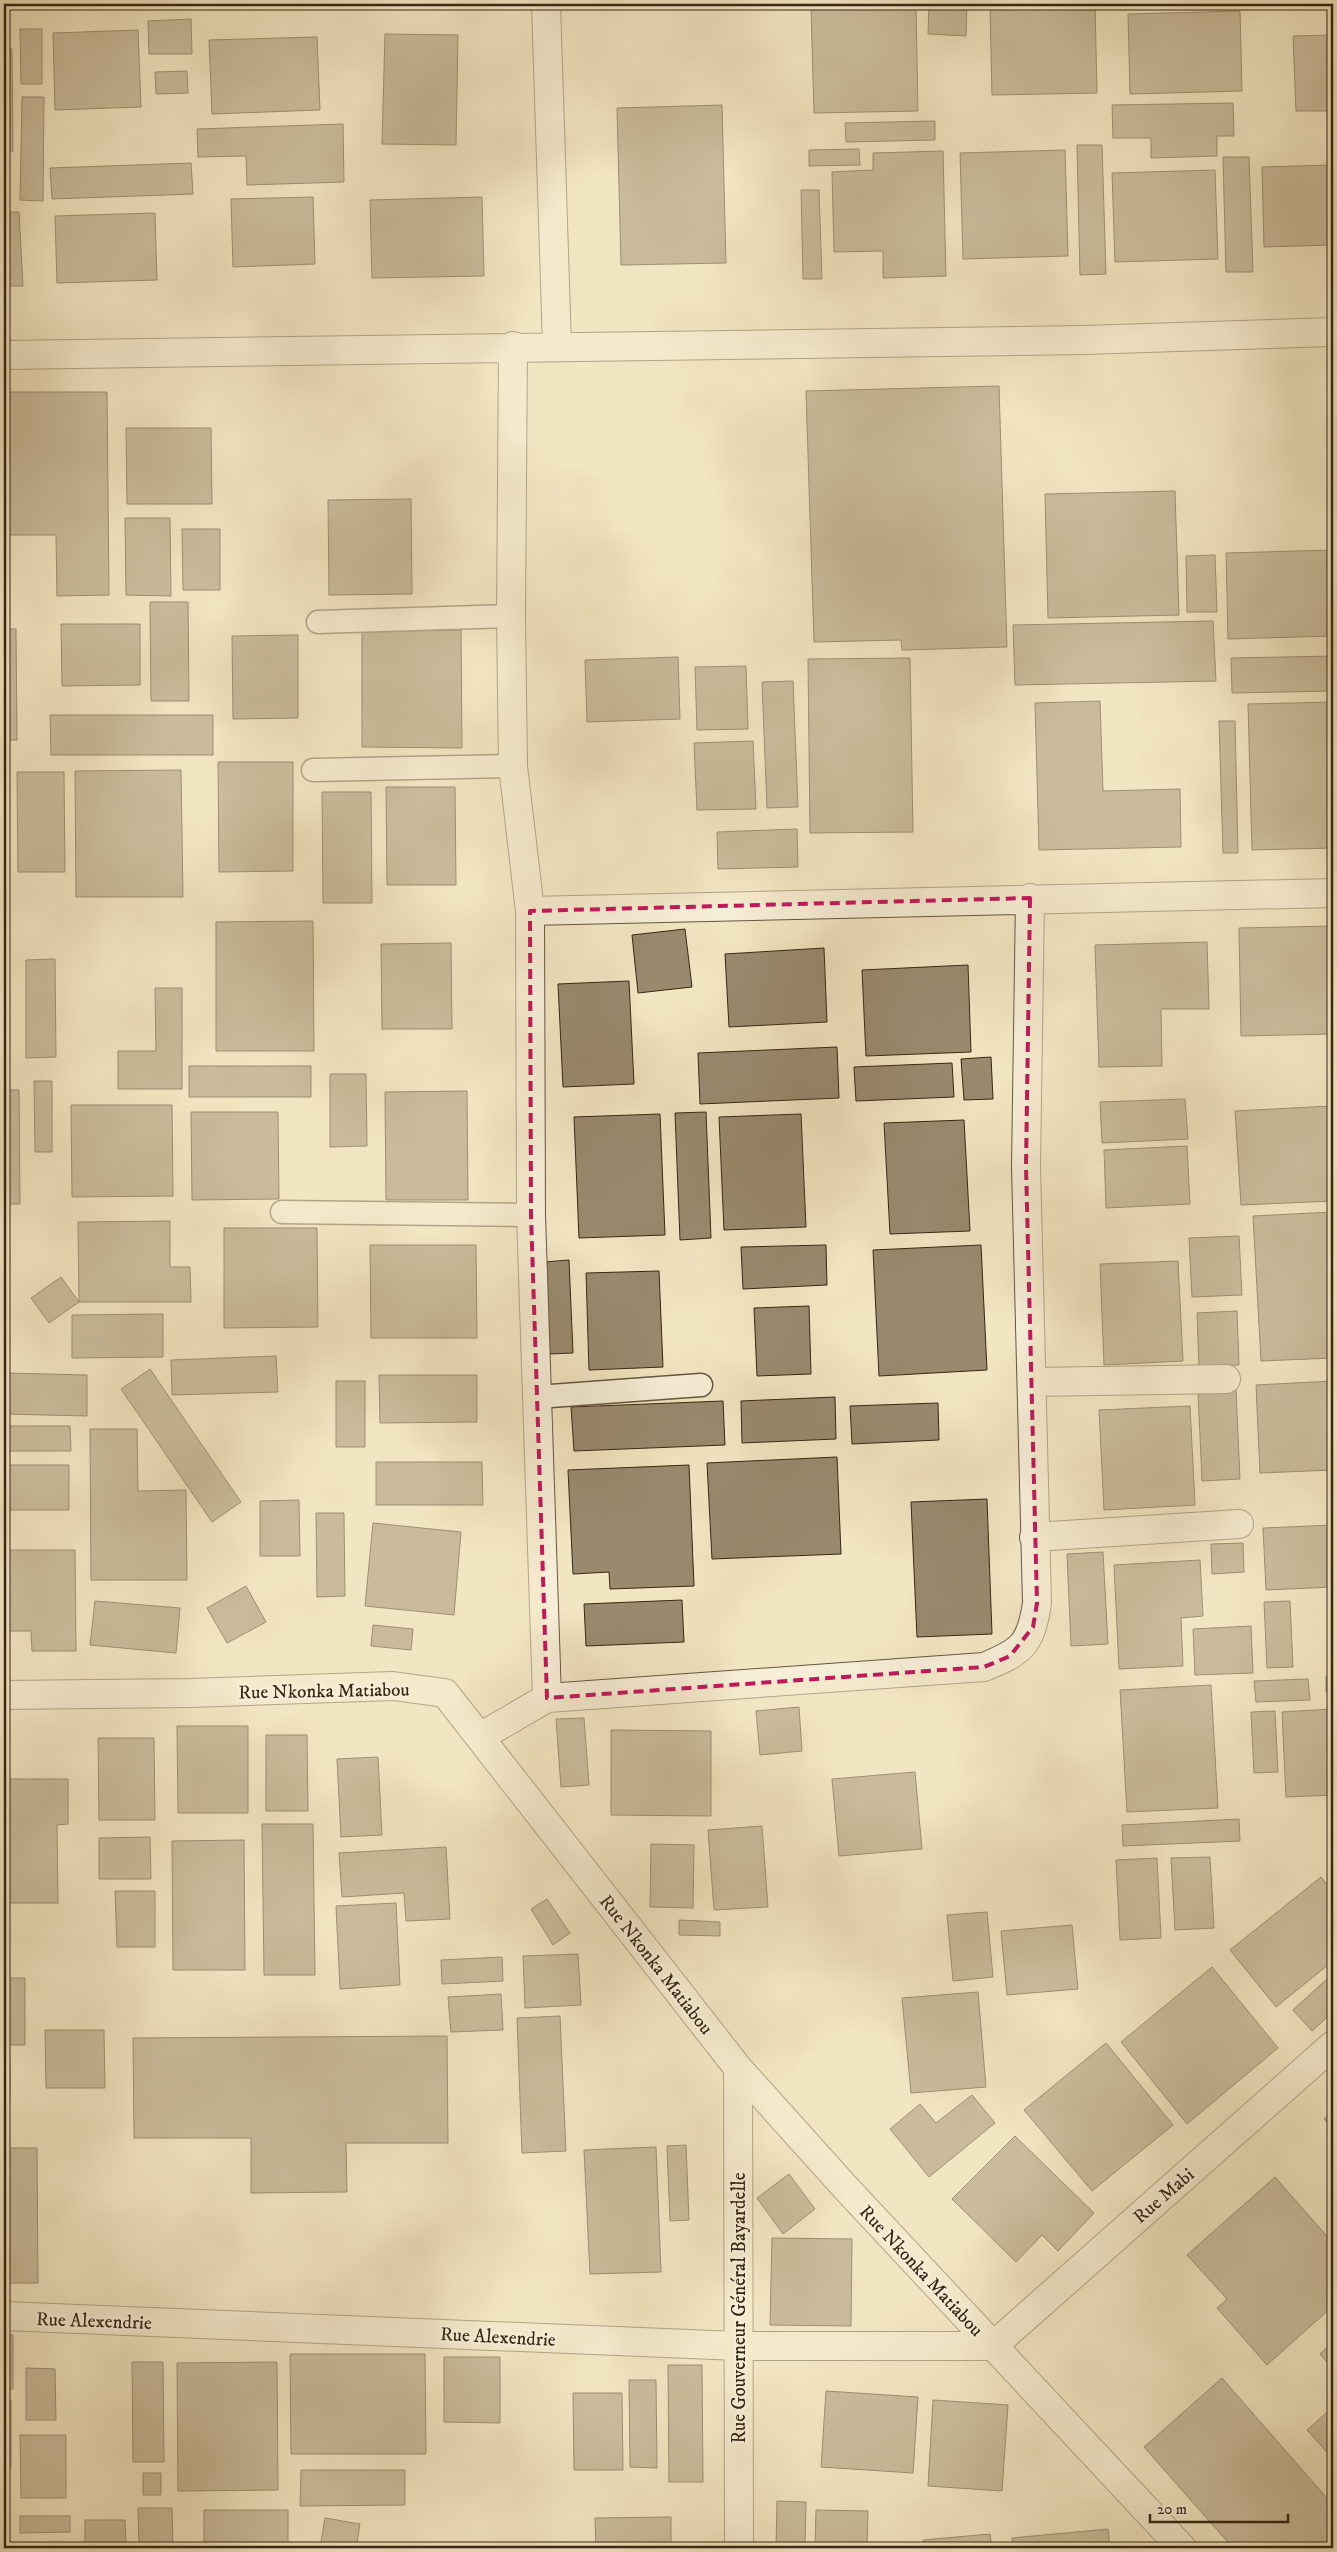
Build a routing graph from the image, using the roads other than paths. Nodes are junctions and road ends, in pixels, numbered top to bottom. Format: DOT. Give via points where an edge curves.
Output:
graph roads {
  1 [pos="546,4"];
  2 [pos="1333,332"];
  3 [pos="513,346"];
  4 [pos="557,346"];
  5 [pos="4,355"];
  6 [pos="511,616"];
  7 [pos="318,622"];
  8 [pos="514,766"];
  9 [pos="313,770"];
  10 [pos="1333,893"];
  11 [pos="1030,898"];
  12 [pos="530,911"];
  13 [pos="282,1212"];
  14 [pos="531,1215"];
  15 [pos="1226,1379"];
  16 [pos="1033,1382"];
  17 [pos="701,1385"];
  18 [pos="537,1397"];
  19 [pos="1239,1524"];
  20 [pos="1034,1537"];
  21 [pos="4,1695"];
  22 [pos="547,1698"];
  23 [pos="480,1737"];
  24 [pos="1333,2045"];
  25 [pos="738,2068"];
  26 [pos="4,2316"];
  27 [pos="738,2346"];
  28 [pos="993,2346"];
  29 [pos="740,2548"];
  30 [pos="1182,2548"];
  1 -- 4 [label="street"];
  2 -- 4 [label="street" via="1084,340"];
  3 -- 4 [label="street"];
  3 -- 5 [label="street"];
  3 -- 6 [label="street"];
  6 -- 7 [label="lane"];
  6 -- 8 [label="street"];
  8 -- 9 [label="lane"];
  8 -- 12 [label="street"];
  10 -- 11 [label="street"];
  11 -- 12 [label="street"];
  11 -- 16 [label="street" via="1026,1166"];
  12 -- 14 [label="street"];
  13 -- 14 [label="lane"];
  14 -- 18 [label="street"];
  15 -- 16 [label="street"];
  16 -- 20 [label="street"];
  17 -- 18 [label="lane"];
  18 -- 22 [label="street"];
  19 -- 20 [label="street"];
  20 -- 22 [label="street" via="1037,1603 1034,1627 1024,1644 1010,1656 984,1667"];
  21 -- 23 [label="street, Rue Nkonka Matiabou" via="393,1686 444,1693"];
  22 -- 23 [label="street"];
  23 -- 25 [label="street, Rue Nkonka Matiabou"];
  24 -- 28 [label="street, Rue Mabi"];
  25 -- 27 [label="street, Rue Gouverneur Général Bayardelle"];
  25 -- 28 [label="street, Rue Nkonka Matiabou"];
  26 -- 27 [label="street, Rue Alexendrie"];
  27 -- 28 [label="street, Rue Alexendrie"];
  27 -- 29 [label="street, Rue Gouverneur Général Bayardelle"];
  28 -- 30 [label="street, Rue Nkonka Matiabou"];
}
